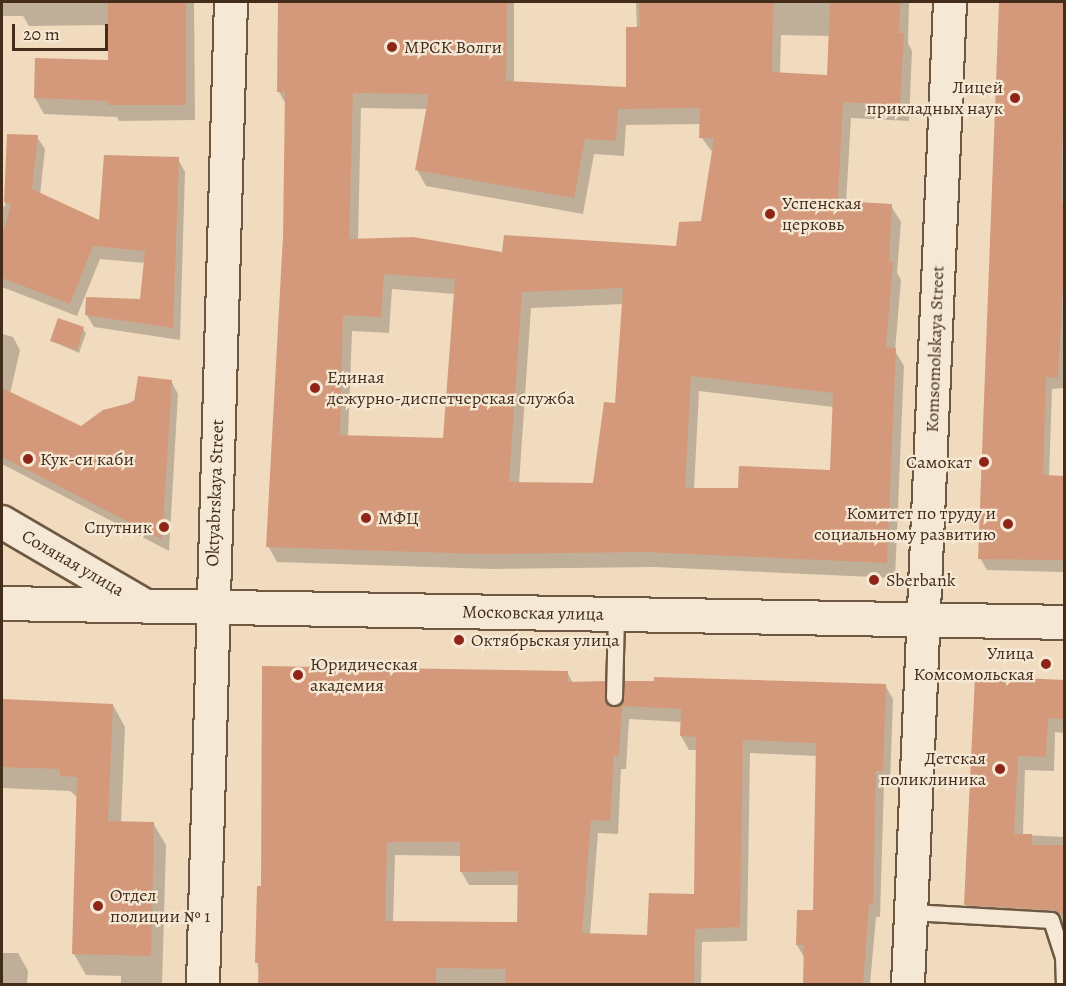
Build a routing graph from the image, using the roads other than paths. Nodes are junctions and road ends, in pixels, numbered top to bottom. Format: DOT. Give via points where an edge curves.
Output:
graph roads {
  1 [pos="231,2"];
  2 [pos="950,2"];
  3 [pos="2,522"];
  4 [pos="2,603"];
  5 [pos="144,605"];
  6 [pos="212,606"];
  7 [pos="616,614"];
  8 [pos="924,620"];
  9 [pos="1065,622"];
  10 [pos="614,697"];
  11 [pos="912,912"];
  12 [pos="203,984"];
  13 [pos="908,984"];
  14 [pos="1064,984"];
  1 -- 6 [label="street, Oktyabrskaya Street"];
  2 -- 8 [label="street, Komsomolskaya Street"];
  3 -- 5 [label="street, Соляная улица"];
  4 -- 5 [label="main road, Московская улица"];
  5 -- 6 [label="main road, Московская улица"];
  6 -- 7 [label="main road, Московская улица"];
  6 -- 12 [label="street, Oktyabrskaya Street"];
  7 -- 8 [label="main road, Московская улица"];
  7 -- 10 [label="lane"];
  8 -- 9 [label="main road, Московская улица"];
  8 -- 11 [label="street, Komsomolskaya Street"];
  11 -- 13 [label="street, Komsomolskaya Street"];
  11 -- 14 [label="lane" via="1051,920 1063,956"];
}
